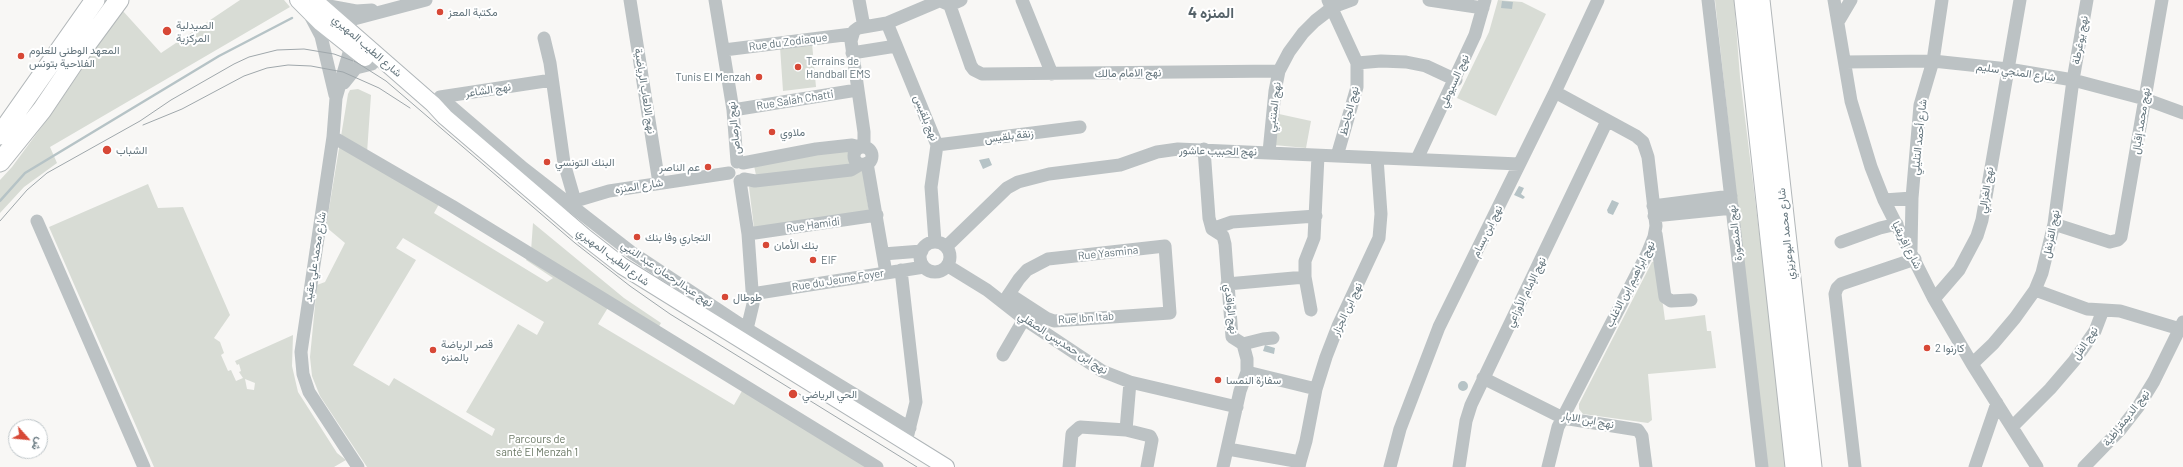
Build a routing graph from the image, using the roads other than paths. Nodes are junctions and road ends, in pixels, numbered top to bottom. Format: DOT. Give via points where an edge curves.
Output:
graph roads {
  1 [pos="84,0"];
  2 [pos="95,0"];
  3 [pos="108,0"];
  4 [pos="119,0"];
  5 [pos="298,0"];
  6 [pos="426,0"];
  7 [pos="630,0"];
  8 [pos="715,0"];
  9 [pos="859,0"];
  10 [pos="1022,0"];
  11 [pos="1352,0"];
  12 [pos="1429,0"];
  13 [pos="1598,0"];
  14 [pos="1708,0"];
  15 [pos="1744,0"];
  16 [pos="1760,0"];
  17 [pos="1834,0"];
  18 [pos="1851,0"];
  19 [pos="1942,0"];
  20 [pos="2020,0"];
  21 [pos="2087,0"];
  22 [pos="2162,0"];
  23 [pos="947,1"];
  24 [pos="317,2"];
  25 [pos="402,4"];
  26 [pos="1330,4"];
  27 [pos="1484,4"];
  28 [pos="887,22"];
  29 [pos="1838,22"];
  30 [pos="321,23"];
  31 [pos="341,24"];
  32 [pos="858,31"];
  33 [pos="544,38"];
  34 [pos="353,41"];
  35 [pos="896,46"];
  36 [pos="724,50"];
  37 [pos="852,53"];
  38 [pos="1933,61"];
  39 [pos="1845,62"];
  40 [pos="1357,63"];
  41 [pos="372,64"];
  42 [pos="2008,69"];
  43 [pos="1279,71"];
  44 [pos="1052,74"];
  45 [pos="552,80"];
  46 [pos="1456,80"];
  47 [pos="2073,80"];
  48 [pos="45,82"];
  49 [pos="856,90"];
  50 [pos="1555,92"];
  51 [pos="2144,99"];
  52 [pos="335,102"];
  53 [pos="434,103"];
  54 [pos="732,110"];
  55 [pos="2183,112"];
  56 [pos="1607,121"];
  57 [pos="0,126"];
  58 [pos="1080,127"];
  59 [pos="0,135"];
  60 [pos="333,137"];
  61 [pos="937,145"];
  62 [pos="862,147"];
  63 [pos="1204,149"];
  64 [pos="1269,152"];
  65 [pos="0,155"];
  66 [pos="1318,156"];
  67 [pos="1337,156"];
  68 [pos="1377,158"];
  69 [pos="1417,159"];
  70 [pos="0,162"];
  71 [pos="740,162"];
  72 [pos="864,164"];
  73 [pos="1519,164"];
  74 [pos="729,173"];
  75 [pos="742,180"];
  76 [pos="659,183"];
  77 [pos="1912,198"];
  78 [pos="1884,200"];
  79 [pos="1732,202"];
  80 [pos="565,204"];
  81 [pos="877,215"];
  82 [pos="1316,216"];
  83 [pos="1654,216"];
  84 [pos="37,221"];
  85 [pos="1896,224"];
  86 [pos="2054,224"];
  87 [pos="1212,229"];
  88 [pos="748,234"];
  89 [pos="1841,242"];
  90 [pos="941,244"];
  91 [pos="922,251"];
  92 [pos="883,254"];
  93 [pos="1913,255"];
  94 [pos="948,266"];
  95 [pos="924,267"];
  96 [pos="901,270"];
  97 [pos="886,273"];
  98 [pos="1305,277"];
  99 [pos="1227,284"];
  100 [pos="2035,290"];
  101 [pos="752,294"];
  102 [pos="1006,298"];
  103 [pos="1934,299"];
  104 [pos="1691,300"];
  105 [pos="1311,310"];
  106 [pos="2103,310"];
  107 [pos="1170,313"];
  108 [pos="1024,319"];
  109 [pos="2181,330"];
  110 [pos="744,335"];
  111 [pos="1273,338"];
  112 [pos="1243,344"];
  113 [pos="1003,355"];
  114 [pos="1972,364"];
  115 [pos="1247,372"];
  116 [pos="1483,378"];
  117 [pos="1130,382"];
  118 [pos="1316,389"];
  119 [pos="1997,403"];
  120 [pos="1236,407"];
  121 [pos="1563,418"];
  122 [pos="2013,426"];
  123 [pos="1126,430"];
  124 [pos="909,435"];
  125 [pos="1228,449"];
  126 [pos="1299,465"];
  127 [pos="144,467"];
  128 [pos="358,467"];
  129 [pos="877,467"];
  130 [pos="946,467"];
  131 [pos="1068,467"];
  132 [pos="1147,467"];
  133 [pos="1223,467"];
  134 [pos="1390,467"];
  135 [pos="1459,467"];
  136 [pos="1548,467"];
  137 [pos="1646,467"];
  138 [pos="1762,467"];
  139 [pos="1795,467"];
  140 [pos="1812,467"];
  141 [pos="1856,467"];
  142 [pos="1975,467"];
  143 [pos="2038,467"];
  144 [pos="2084,467"];
  1 -- 57 [label="highway"];
  2 -- 48 [label="highway"];
  3 -- 48 [label="highway"];
  4 -- 70 [label="highway" via="42,110"];
  5 -- 30 [label="main road"];
  5 -- 52 [label="street" via="321,36"];
  6 -- 25 [label="street"];
  7 -- 76 [label="street, نهج الالعاب الرياضية"];
  8 -- 36 [label="street, نهج الرصاص"];
  9 -- 32 [label="street"];
  10 -- 44 [label="street"];
  11 -- 26 [label="street, نهج المتنبي"];
  12 -- 27 [label="street"];
  13 -- 50 [label="street, نهج ابن بسام"];
  14 -- 79 [label="street, نهج المنصورة"];
  15 -- 139 [label="highway, شارع محمد البوعزيزي"];
  16 -- 140 [label="highway, شارع محمد البوعزيزي"];
  17 -- 29 [label="street, شارع إفريقيا"];
  18 -- 29 [label="street"];
  19 -- 38 [label="street, شارع أحمد التليلي"];
  20 -- 42 [label="street, نهج الغزالي"];
  21 -- 47 [label="street, نهج يوغرطة"];
  22 -- 51 [label="street, نهج محمد إقبال"];
  23 -- 28 [label="street, Rue du Zodiaque"];
  23 -- 44 [label="street, نهج الامام مالك" via="971,66 978,73"];
  24 -- 25 [label="street" via="356,11"];
  24 -- 31 [label="main road, شارع الطيب المهيري"];
  25 -- 31 [label="street"];
  26 -- 40 [label="street, نهج الجاحظ"];
  26 -- 43 [label="street, نهج المتنبي" via="1303,33"];
  27 -- 46 [label="street, نهج السيوطي" via="1479,24"];
  28 -- 32 [label="street, Rue du Zodiaque"];
  28 -- 35 [label="street, نهج بلقيس"];
  29 -- 39 [label="street, شارع إفريقيا"];
  30 -- 31 [label="street"];
  30 -- 34 [label="main road"];
  31 -- 34 [label="main road, شارع الطيب المهيري"];
  32 -- 36 [label="street, Rue du Zodiaque"];
  32 -- 37 [label="street"];
  33 -- 45 [label="street"];
  34 -- 41 [label="main road"];
  34 -- 52 [label="street, شارع محمد علي عقيد"];
  34 -- 53 [label="main road, شارع الطيب المهيري"];
  35 -- 37 [label="street"];
  35 -- 61 [label="street, نهج بلقيس"];
  36 -- 54 [label="street, نهج الرصاص"];
  37 -- 49 [label="street"];
  38 -- 39 [label="street, شارع المنجي سليم"];
  38 -- 42 [label="street, شارع المنجي سليم"];
  38 -- 77 [label="street, شارع أحمد التليلي" via="1920,105"];
  39 -- 78 [label="street, شارع إفريقيا" via="1851,101 1860,133"];
  40 -- 46 [label="street" via="1381,60 1406,62 1426,66"];
  40 -- 67 [label="street, نهج الجاحظ" via="1356,87"];
  41 -- 52 [label="street" via="362,65 349,74"];
  41 -- 53 [label="main road"];
  42 -- 47 [label="street, شارع المنجي سليم"];
  42 -- 103 [label="street, نهج الغزالي" via="1977,236 1960,270"];
  43 -- 44 [label="street, نهج الامام مالك"];
  43 -- 64 [label="street, نهج المتنبي"];
  45 -- 53 [label="street, نهج الشاعر"];
  45 -- 80 [label="street" via="564,163"];
  46 -- 69 [label="street, نهج السيوطي"];
  47 -- 51 [label="street, شارع المنجي سليم"];
  47 -- 86 [label="street, نهج القرنفل"];
  48 -- 59 [label="highway"];
  48 -- 65 [label="highway"];
  49 -- 54 [label="street, Rue Salah Chatti"];
  49 -- 62 [label="street" via="864,132"];
  50 -- 56 [label="street, نهج ابراهيم إبن الاغلب"];
  50 -- 73 [label="street, نهج ابن بسام"];
  51 -- 55 [label="street, شارع المنجي سليم"];
  51 -- 86 [label="street, نهج محمد إقبال" via="2123,232 2118,240 2110,242"];
  52 -- 60 [label="street, شارع محمد علي عقيد"];
  53 -- 80 [label="street" via="523,168"];
  53 -- 80 [label="main road, شارع الطيب المهيري" via="445,117"];
  54 -- 71 [label="street, نهج الرصاص"];
  56 -- 83 [label="street, نهج ابراهيم إبن الاغلب" via="1636,136 1647,150"];
  56 -- 116 [label="street, نهج الإمام الأوزاعي"];
  58 -- 61 [label="street, زنقة بلقيس"];
  60 -- 128 [label="street, شارع محمد علي عقيد" via="304,328 302,366 309,392"];
  60 -- 129 [label="street" via="452,206"];
  61 -- 90 [label="street, نهج بلقيس" via="931,187"];
  62 -- 71 [label="street" via="852,145 810,150"];
  62 -- 72 [label="street" via="857,150 855,156"];
  63 -- 64 [label="street, نهج الحبيب عاشور"];
  63 -- 87 [label="street, نهج الواقدي"];
  63 -- 90 [label="street, نهج الحبيب عاشور" via="1157,152 1120,165 1049,174 1018,182 1007,188"];
  64 -- 66 [label="street, نهج الحبيب عاشور"];
  66 -- 67 [label="street, نهج الحبيب عاشور"];
  66 -- 82 [label="street"];
  67 -- 68 [label="street, نهج الحبيب عاشور"];
  68 -- 69 [label="street, نهج الحبيب عاشور"];
  68 -- 118 [label="street, نهج ابن الجزار" via="1381,214 1379,238 1338,326"];
  69 -- 73 [label="street, نهج الحبيب عاشور"];
  71 -- 74 [label="street, نهج الرصاص" via="732,164"];
  71 -- 75 [label="street, نهج الرصاص" via="748,171"];
  72 -- 75 [label="street" via="851,170 755,181"];
  72 -- 81 [label="street"];
  73 -- 134 [label="street, نهج ابن بسام" via="1440,327 1400,429"];
  74 -- 75 [label="street" via="733,179"];
  74 -- 76 [label="street, شارع المنزه"];
  75 -- 88 [label="street, نهج الرصاص"];
  76 -- 80 [label="street, شارع المنزه" via="609,191"];
  77 -- 78 [label="street"];
  77 -- 93 [label="street, شارع أحمد التليلي"];
  78 -- 85 [label="street, شارع إفريقيا"];
  79 -- 83 [label="street"];
  79 -- 138 [label="street, نهج المنصورة"];
  80 -- 110 [label="main road, شارع الطيب المهيري" via="622,266 710,313"];
  81 -- 88 [label="street, Rue Hamidi"];
  81 -- 92 [label="street"];
  82 -- 87 [label="street" via="1232,222"];
  82 -- 98 [label="street" via="1313,245 1305,258"];
  83 -- 104 [label="street" via="1665,297 1671,302"];
  83 -- 121 [label="street, نهج ابراهيم إبن الاغلب" via="1654,237 1647,254"];
  84 -- 127 [label="street"];
  85 -- 89 [label="street"];
  85 -- 93 [label="street, شارع إفريقيا"];
  86 -- 100 [label="street, نهج القرنفل"];
  87 -- 99 [label="street, نهج الواقدي" via="1223,236"];
  88 -- 101 [label="street, نهج الرصاص"];
  90 -- 91 [label="street" via="927,244"];
  90 -- 94 [label="street" via="950,253"];
  91 -- 92 [label="street"];
  91 -- 95 [label="street" via="921,262"];
  92 -- 97 [label="street"];
  93 -- 103 [label="street, شارع إفريقيا"];
  93 -- 141 [label="street" via="1841,284 1835,294"];
  94 -- 95 [label="street" via="936,272"];
  94 -- 102 [label="street, نهج ابن حمديس الصقلي"];
  95 -- 96 [label="street, Rue du Jeune Foyer"];
  96 -- 97 [label="street, Rue du Jeune Foyer"];
  96 -- 124 [label="street" via="916,402"];
  97 -- 101 [label="street, Rue du Jeune Foyer"];
  98 -- 99 [label="street"];
  98 -- 105 [label="street"];
  99 -- 112 [label="street, نهج الواقدي" via="1232,337"];
  100 -- 106 [label="street, نهج الفل" via="2087,309"];
  100 -- 114 [label="street, نهج القرنفل" via="1993,344"];
  101 -- 110 [label="street, نهج الرصاص" via="753,304"];
  102 -- 107 [label="street, Rue Ibn Itab" via="1054,320"];
  102 -- 107 [label="street, Rue Yasmina" via="1027,270 1048,260 1165,246"];
  102 -- 108 [label="street, نهج ابن حمديس الصقلي"];
  103 -- 114 [label="street, شارع إفريقيا"];
  106 -- 109 [label="street" via="2120,311"];
  106 -- 122 [label="street, نهج الفل" via="2095,331 2074,361"];
  108 -- 113 [label="street"];
  108 -- 117 [label="street, نهج ابن حمديس الصقلي" via="1102,371"];
  109 -- 144 [label="street, نهج الديمقراطية" via="2138,407 2120,430"];
  110 -- 124 [label="main road, شارع الطيب المهيري"];
  111 -- 112 [label="street"];
  112 -- 115 [label="street, نهج الواقدي"];
  114 -- 119 [label="street, شارع إفريقيا"];
  115 -- 118 [label="street"];
  115 -- 120 [label="street, نهج الواقدي"];
  116 -- 121 [label="street, نهج ابن الابار"];
  116 -- 135 [label="street, نهج الإمام الأوزاعي" via="1466,421"];
  117 -- 120 [label="street, نهج ابن حمديس الصقلي"];
  117 -- 123 [label="street"];
  118 -- 126 [label="street, نهج ابن الجزار"];
  119 -- 122 [label="street, شارع إفريقيا"];
  119 -- 142 [label="street"];
  120 -- 125 [label="street, نهج الواقدي"];
  121 -- 136 [label="street, نهج ابراهيم إبن الاغلب" via="1552,444"];
  121 -- 137 [label="street, نهج ابن الابار" via="1638,430 1642,436"];
  122 -- 143 [label="street, شارع إفريقيا"];
  123 -- 131 [label="street" via="1076,428 1070,441"];
  123 -- 132 [label="street" via="1146,434 1151,438"];
  124 -- 130 [label="main road, شارع الطيب المهيري"];
  125 -- 126 [label="street"];
  125 -- 133 [label="street, نهج الواقدي"];
}
